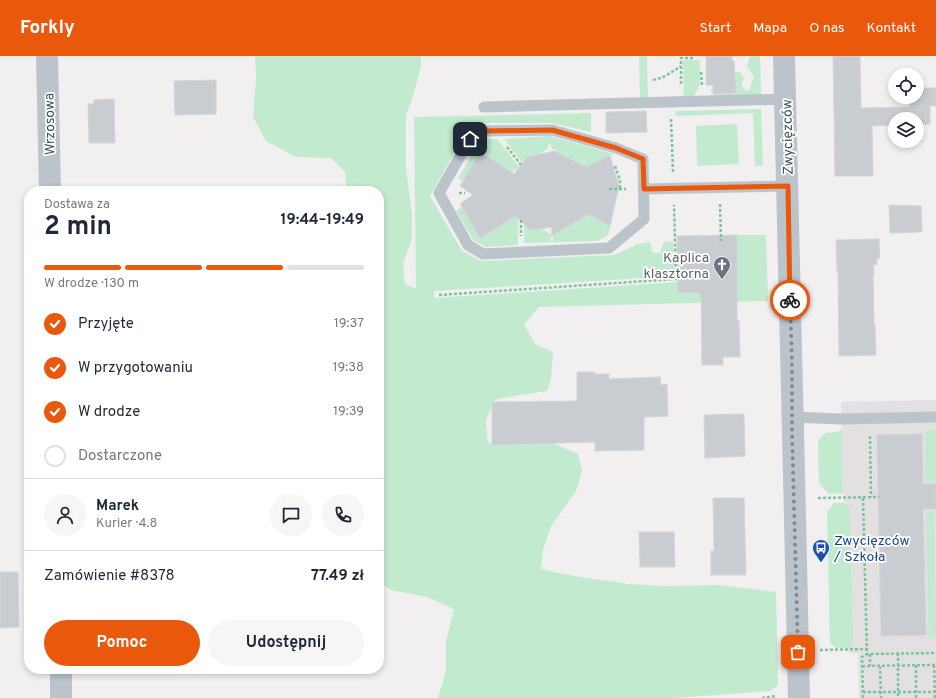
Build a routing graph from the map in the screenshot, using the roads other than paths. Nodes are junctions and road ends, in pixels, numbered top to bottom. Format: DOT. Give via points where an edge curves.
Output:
graph roads {
  1 [pos="47,56"];
  2 [pos="784,56"];
  3 [pos="786,99"];
  4 [pos="484,107"];
  5 [pos="50,186"];
  6 [pos="788,186"];
  7 [pos="644,189"];
  8 [pos="792,417"];
  9 [pos="936,417"];
  10 [pos="61,674"];
  11 [pos="61,698"];
  12 [pos="799,698"];
  1 -- 5 [label="street, Wrzosowa"];
  2 -- 3 [label="street, Zwycięzców"];
  3 -- 4 [label="lane"];
  3 -- 6 [label="street, Zwycięzców"];
  6 -- 7 [label="lane"];
  6 -- 8 [label="street, Zwycięzców"];
  7 -- 7 [label="lane" via="643,159 616,148 552,130 482,131 470,139 439,193 468,245 484,254 609,248 644,219"];
  8 -- 9 [label="lane"];
  8 -- 12 [label="street, Zwycięzców"];
  10 -- 11 [label="street"];
}
